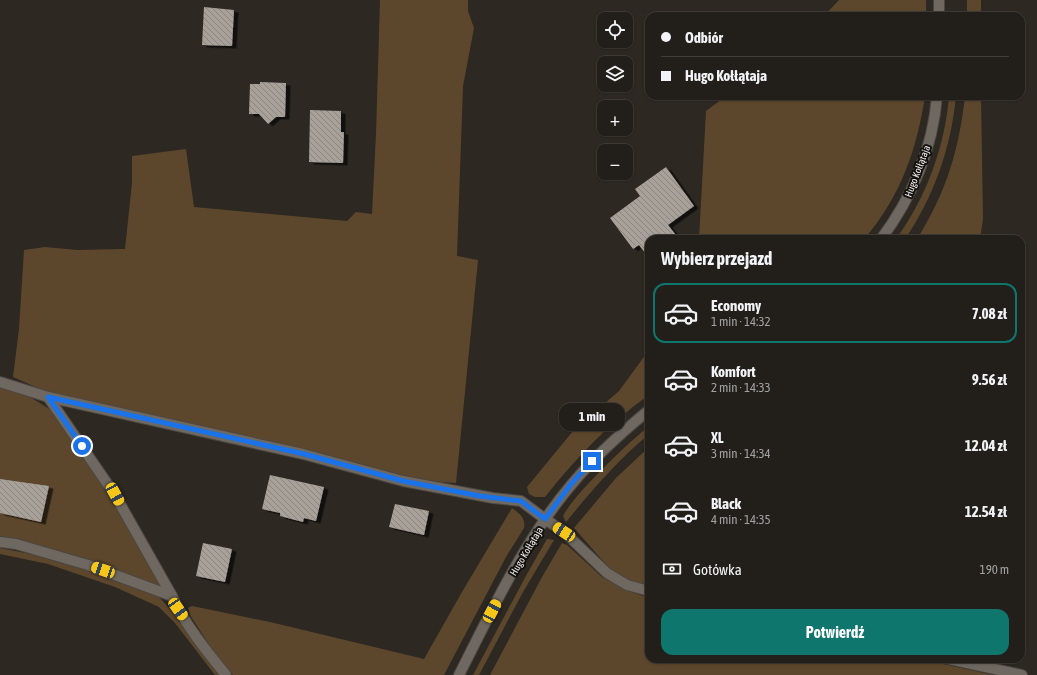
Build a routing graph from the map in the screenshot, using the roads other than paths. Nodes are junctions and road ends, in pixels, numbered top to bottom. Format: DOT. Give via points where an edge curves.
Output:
graph roads {
  1 [pos="939,0"];
  2 [pos="939,12"];
  3 [pos="936,100"];
  4 [pos="884,235"];
  5 [pos="0,382"];
  6 [pos="48,397"];
  7 [pos="645,413"];
  8 [pos="545,519"];
  9 [pos="0,542"];
  10 [pos="645,590"];
  11 [pos="172,596"];
  12 [pos="967,663"];
  13 [pos="226,675"];
  14 [pos="459,675"];
  15 [pos="1022,675"];
  1 -- 2 [label="street"];
  3 -- 4 [label="street, Hugo Kołłątaja" via="928,146 918,174 905,202"];
  5 -- 6 [label="street"];
  6 -- 8 [label="street" via="304,454 403,481 485,497 521,501"];
  6 -- 11 [label="street" via="115,494"];
  7 -- 8 [label="street, Hugo Kołłątaja" via="614,439 571,484"];
  8 -- 10 [label="street" via="575,541 607,573 628,585"];
  8 -- 14 [label="street, Hugo Kołłątaja" via="514,569"];
  9 -- 11 [label="street" via="16,544 88,565"];
  11 -- 13 [label="street" via="178,609"];
  12 -- 15 [label="street"];
}
